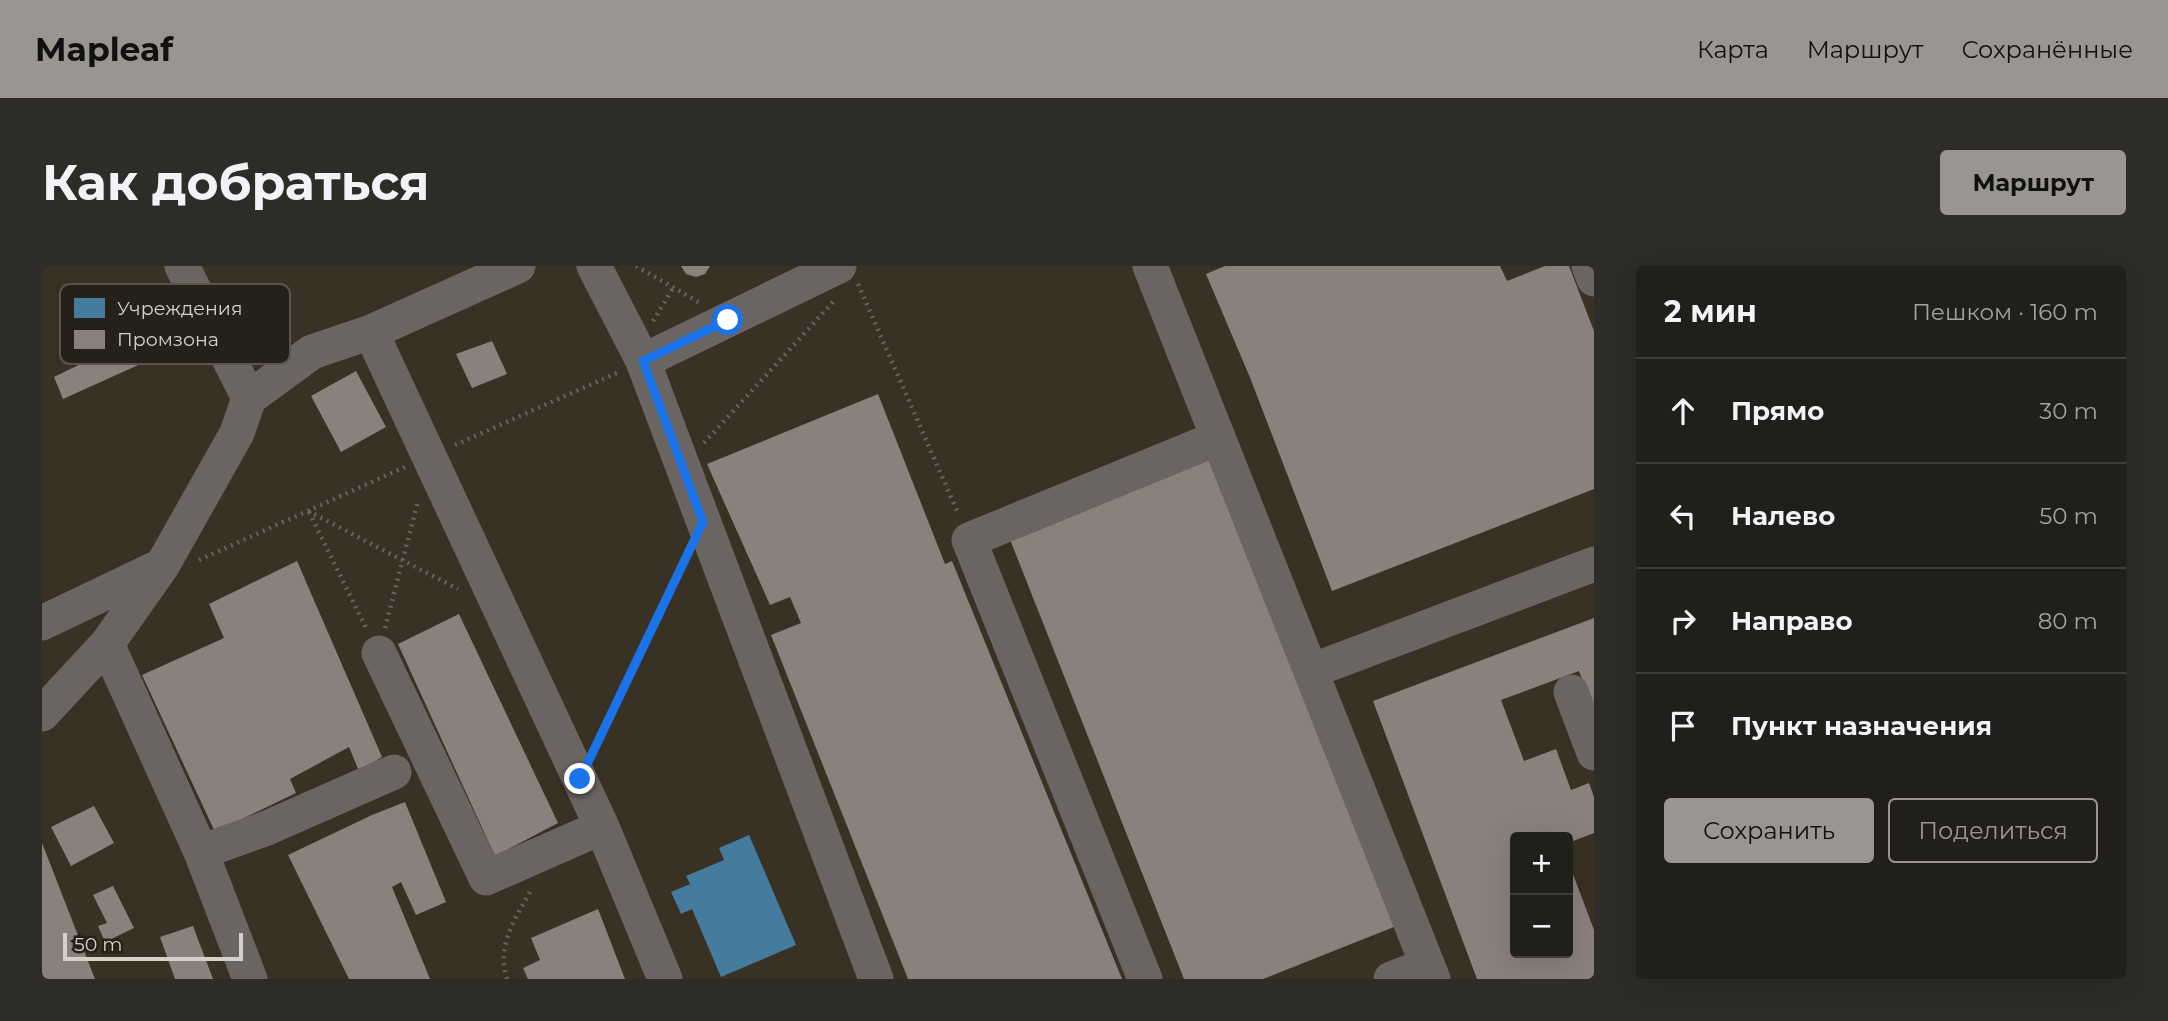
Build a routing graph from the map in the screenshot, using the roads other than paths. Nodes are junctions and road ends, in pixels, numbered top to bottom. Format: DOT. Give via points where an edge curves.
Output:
graph roads {
  1 [pos="182,266"];
  2 [pos="517,266"];
  3 [pos="594,266"];
  4 [pos="1150,266"];
  5 [pos="1589,266"];
  6 [pos="1594,279"];
  7 [pos="844,280"];
  8 [pos="191,284"];
  9 [pos="371,332"];
  10 [pos="643,361"];
  11 [pos="232,364"];
  12 [pos="249,398"];
  13 [pos="1218,438"];
  14 [pos="1594,564"];
  15 [pos="156,574"];
  16 [pos="42,623"];
  17 [pos="107,644"];
  18 [pos="379,653"];
  19 [pos="1311,671"];
  20 [pos="1571,692"];
  21 [pos="42,714"];
  22 [pos="1594,753"];
  23 [pos="394,772"];
  24 [pos="602,827"];
  25 [pos="201,852"];
  26 [pos="1430,972"];
  27 [pos="250,979"];
  28 [pos="665,979"];
  29 [pos="876,979"];
  30 [pos="1145,979"];
  31 [pos="1391,979"];
  1 -- 8 [label="lane"];
  2 -- 9 [label="lane"];
  3 -- 10 [label="lane"];
  4 -- 13 [label="lane"];
  5 -- 6 [label="lane"];
  7 -- 10 [label="lane" via="728,320"];
  9 -- 12 [label="lane" via="312,352"];
  9 -- 24 [label="lane"];
  10 -- 29 [label="lane"];
  11 -- 12 [label="lane"];
  12 -- 15 [label="lane" via="237,433"];
  13 -- 19 [label="lane"];
  13 -- 30 [label="lane" via="969,540"];
  14 -- 19 [label="lane"];
  15 -- 16 [label="lane"];
  15 -- 17 [label="lane"];
  17 -- 21 [label="lane"];
  17 -- 25 [label="lane"];
  18 -- 24 [label="lane" via="486,878"];
  19 -- 26 [label="lane"];
  20 -- 22 [label="lane"];
  23 -- 25 [label="lane"];
  24 -- 28 [label="lane"];
  25 -- 27 [label="lane"];
  26 -- 31 [label="lane"];
}
